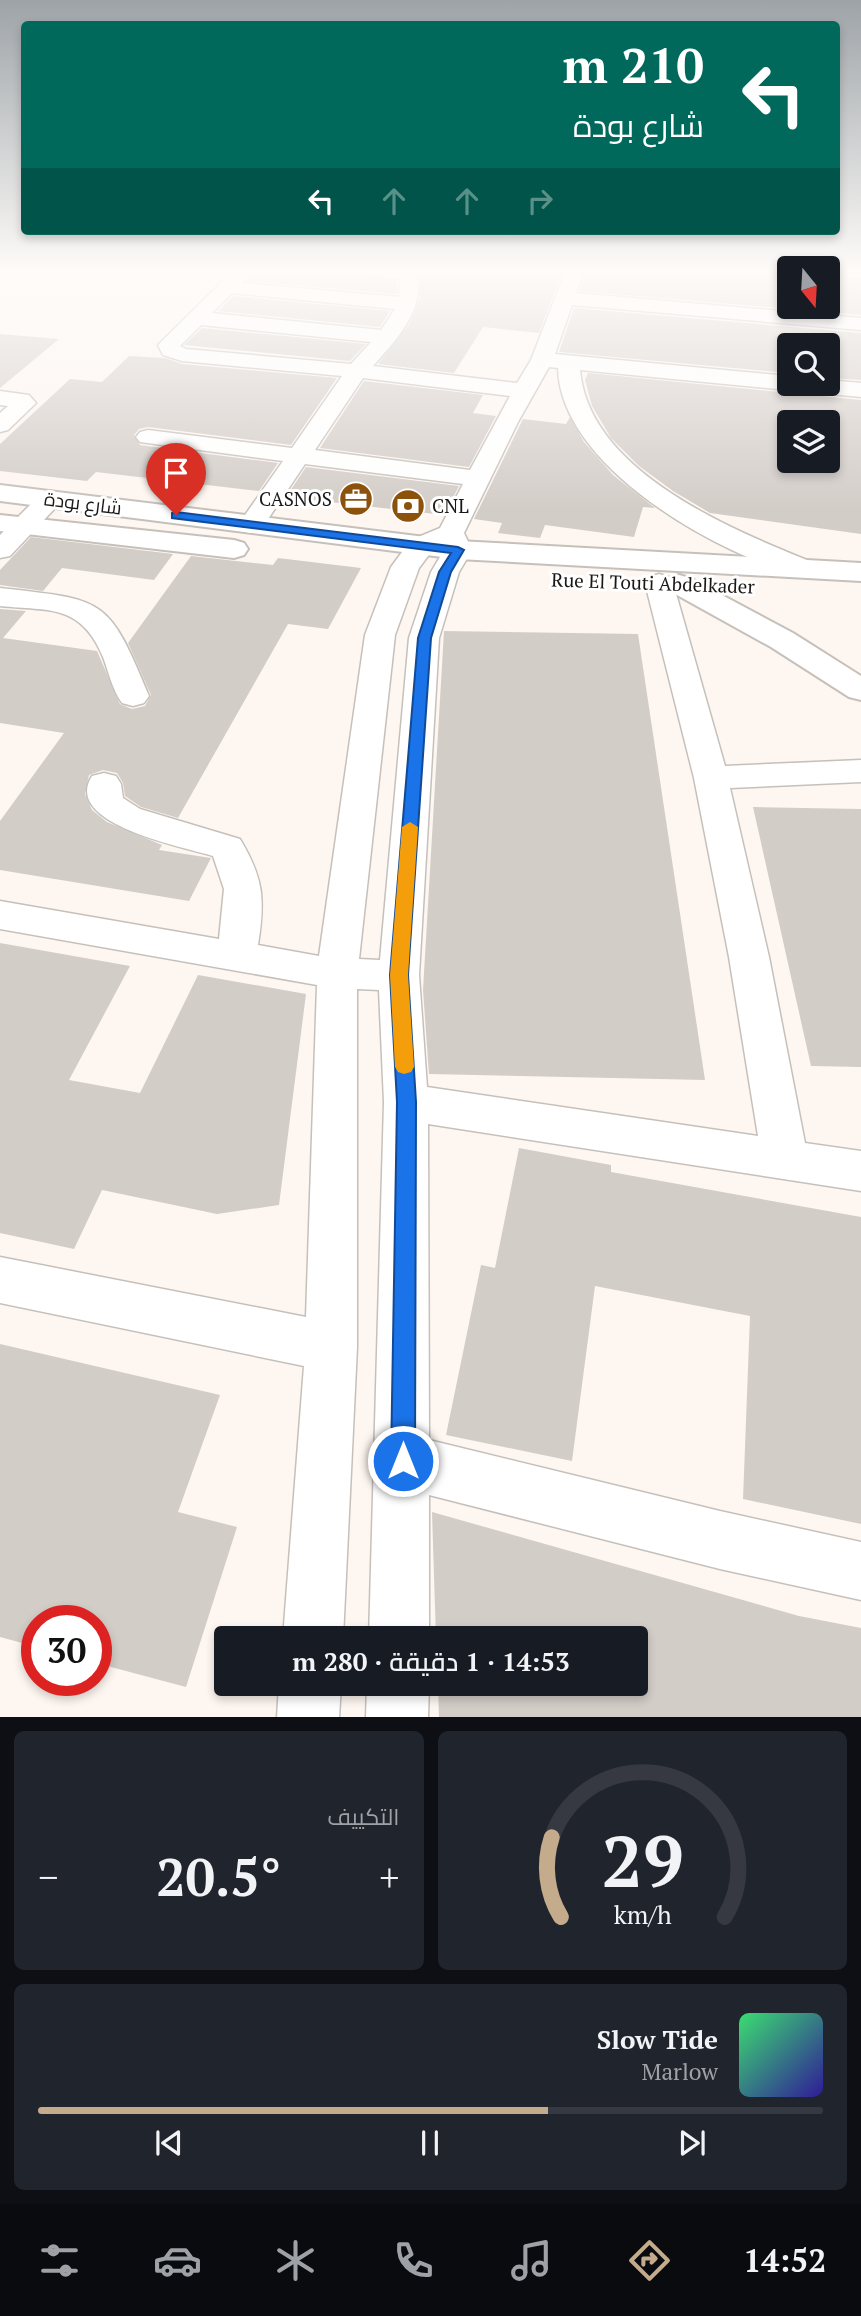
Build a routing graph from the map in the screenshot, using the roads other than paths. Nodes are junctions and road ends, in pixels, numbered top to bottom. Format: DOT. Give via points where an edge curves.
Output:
graph roads {
  1 [pos="171,350"];
  2 [pos="376,350"];
  3 [pos="545,350"];
  4 [pos="542,360"];
  5 [pos="569,363"];
  6 [pos="357,371"];
  7 [pos="777,382"];
  8 [pos="840,388"];
  9 [pos="861,390"];
  10 [pos="524,391"];
  11 [pos="0,398"];
  12 [pos="0,425"];
  13 [pos="148,437"];
  14 [pos="299,456"];
  15 [pos="477,478"];
  16 [pos="0,493"];
  17 [pos="50,499"];
  18 [pos="11,524"];
  19 [pos="251,525"];
  20 [pos="0,550"];
  21 [pos="436,554"];
  22 [pos="807,570"];
  23 [pos="861,572"];
  24 [pos="669,583"];
  25 [pos="861,591"];
  26 [pos="0,597"];
  27 [pos="861,690"];
  28 [pos="133,696"];
  29 [pos="861,771"];
  30 [pos="711,778"];
  31 [pos="104,784"];
  32 [pos="0,915"];
  33 [pos="236,956"];
  34 [pos="337,974"];
  35 [pos="399,975"];
  36 [pos="406,1102"];
  37 [pos="786,1158"];
  38 [pos="861,1171"];
  39 [pos="0,1280"];
  40 [pos="331,1347"];
  41 [pos="403,1461"];
  42 [pos="861,1572"];
  43 [pos="314,1626"];
  44 [pos="399,1626"];
  45 [pos="309,1696"];
  46 [pos="398,1696"];
  47 [pos="308,1717"];
  48 [pos="397,1717"];
  1 -- 6 [label="street" via="182,355"];
  2 -- 6 [label="street"];
  3 -- 4 [label="street"];
  4 -- 5 [label="street"];
  4 -- 10 [label="street"];
  5 -- 7 [label="street"];
  5 -- 22 [label="street" via="570,388 587,422 635,479 692,520"];
  6 -- 10 [label="street"];
  6 -- 14 [label="street"];
  8 -- 9 [label="street"];
  10 -- 15 [label="street"];
  11 -- 12 [label="street" via="25,403"];
  13 -- 14 [label="street"];
  14 -- 15 [label="street"];
  14 -- 19 [label="street"];
  15 -- 21 [label="street"];
  16 -- 17 [label="street, شارع بودة"];
  17 -- 18 [label="street"];
  17 -- 19 [label="street, شارع بودة"];
  18 -- 20 [label="street"];
  18 -- 21 [label="street, شارع بودة"];
  19 -- 21 [label="street, شارع بودة"];
  21 -- 22 [label="street, Rue El Touti Abdelkader"];
  21 -- 24 [label="street, Rue El Touti Abdelkader"];
  21 -- 34 [label="street" via="380,635"];
  21 -- 35 [label="street" via="425,638"];
  22 -- 23 [label="street, Rue El Touti Abdelkader"];
  24 -- 25 [label="street, Rue El Touti Abdelkader"];
  24 -- 27 [label="street" via="782,640"];
  24 -- 30 [label="street"];
  26 -- 28 [label="street" via="76,607 97,620"];
  29 -- 30 [label="street"];
  30 -- 37 [label="street"];
  31 -- 33 [label="street" via="106,803 127,817 228,848 241,869 245,900"];
  32 -- 33 [label="street"];
  33 -- 34 [label="street"];
  34 -- 35 [label="street"];
  34 -- 40 [label="street"];
  35 -- 36 [label="street"];
  36 -- 37 [label="street"];
  36 -- 41 [label="street"];
  37 -- 38 [label="street"];
  39 -- 40 [label="street"];
  40 -- 43 [label="street"];
  41 -- 42 [label="street"];
  41 -- 44 [label="street"];
  45 -- 47 [label="street"];
  46 -- 48 [label="street"];
}
